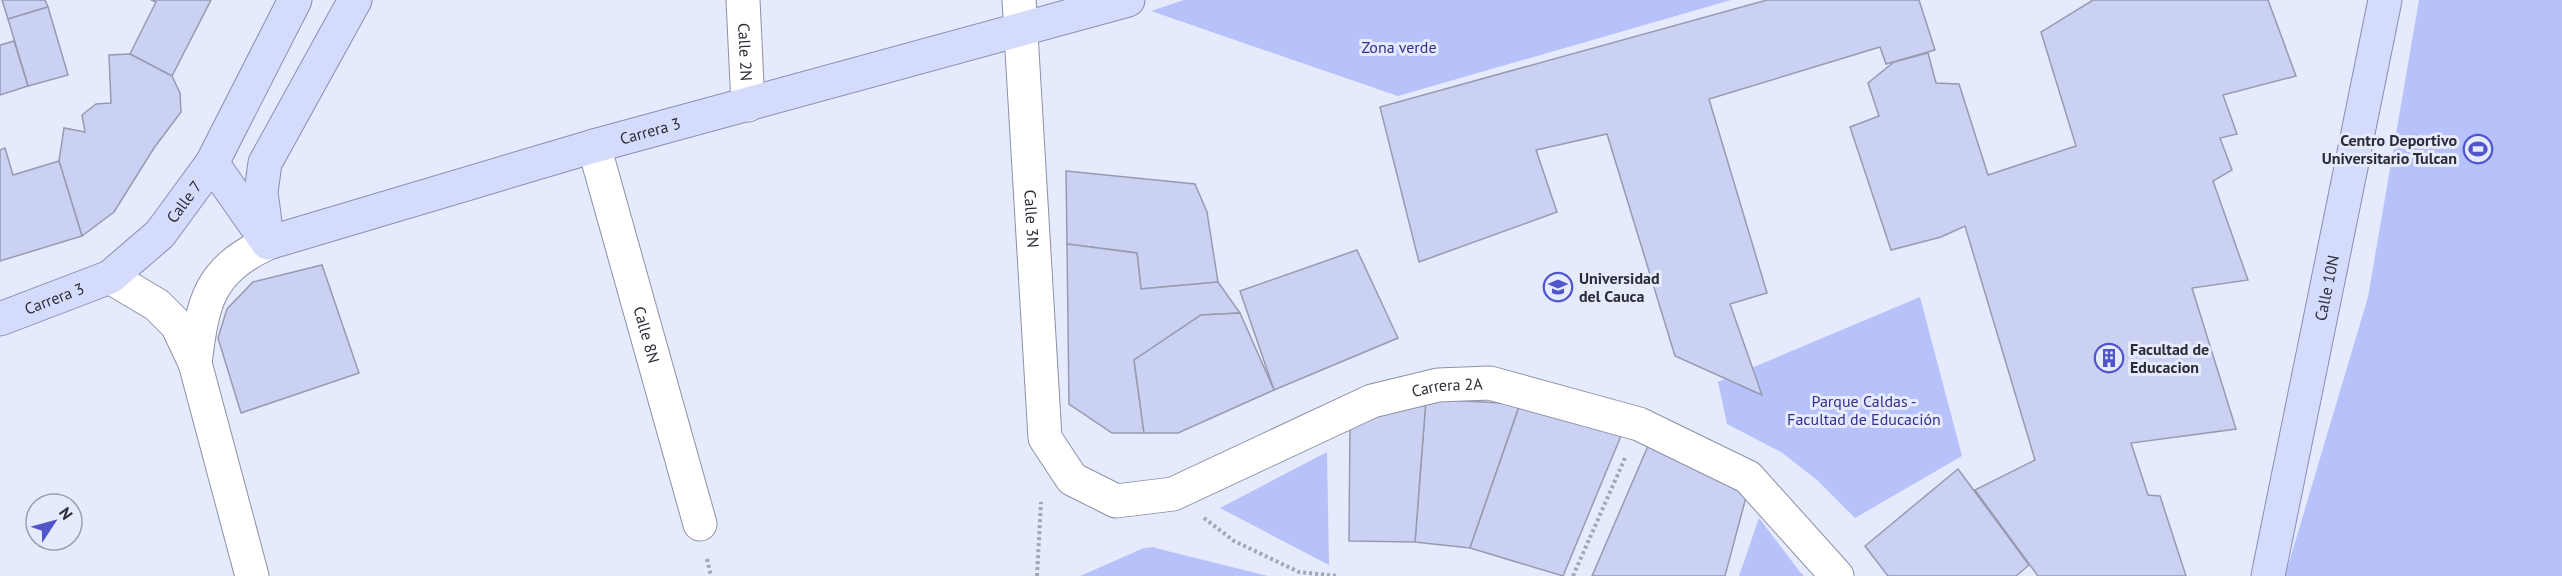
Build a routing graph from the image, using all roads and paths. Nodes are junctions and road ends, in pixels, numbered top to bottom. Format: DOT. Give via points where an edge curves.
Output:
graph roads {
  1 [pos="295,0"];
  2 [pos="355,0"];
  3 [pos="743,0"];
  4 [pos="1128,0"];
  5 [pos="2385,0"];
  6 [pos="1020,16"];
  7 [pos="748,105"];
  8 [pos="594,146"];
  9 [pos="212,163"];
  10 [pos="268,243"];
  11 [pos="110,277"];
  12 [pos="0,319"];
  13 [pos="195,363"];
  14 [pos="1640,424"];
  15 [pos="1045,438"];
  16 [pos="1173,494"];
  17 [pos="1042,495"];
  18 [pos="700,524"];
  19 [pos="252,576"];
  20 [pos="1037,576"];
  21 [pos="1338,576"];
  22 [pos="1573,576"];
  23 [pos="1837,576"];
  24 [pos="2268,576"];
  1 -- 9 [label="main road, Calle 7"];
  2 -- 10 [label="main road" via="265,163 261,192"];
  3 -- 7 [label="street, Calle 2N"];
  4 -- 6 [label="main road, Carrera 3"];
  5 -- 24 [label="main road, Calle 10N"];
  6 -- 7 [label="main road, Carrera 3"];
  6 -- 15 [label="street, Calle 3N"];
  7 -- 8 [label="main road, Carrera 3"];
  8 -- 10 [label="main road, Carrera 3"];
  8 -- 18 [label="street, Calle 8N"];
  9 -- 10 [label="main road"];
  9 -- 11 [label="main road, Calle 7" via="160,234"];
  10 -- 13 [label="street" via="240,256 218,277 201,318"];
  11 -- 12 [label="main road, Carrera 3"];
  11 -- 13 [label="street" via="157,305 177,325"];
  13 -- 19 [label="street"];
  14 -- 16 [label="street, Carrera 2A" via="1490,383 1438,385 1372,401"];
  14 -- 22 [label="path"];
  14 -- 23 [label="street, Carrera 2A" via="1748,477"];
  15 -- 16 [label="street, Carrera 2A" via="1072,479 1116,501"];
  16 -- 21 [label="path" via="1234,541 1299,572"];
  17 -- 20 [label="path"];
}
